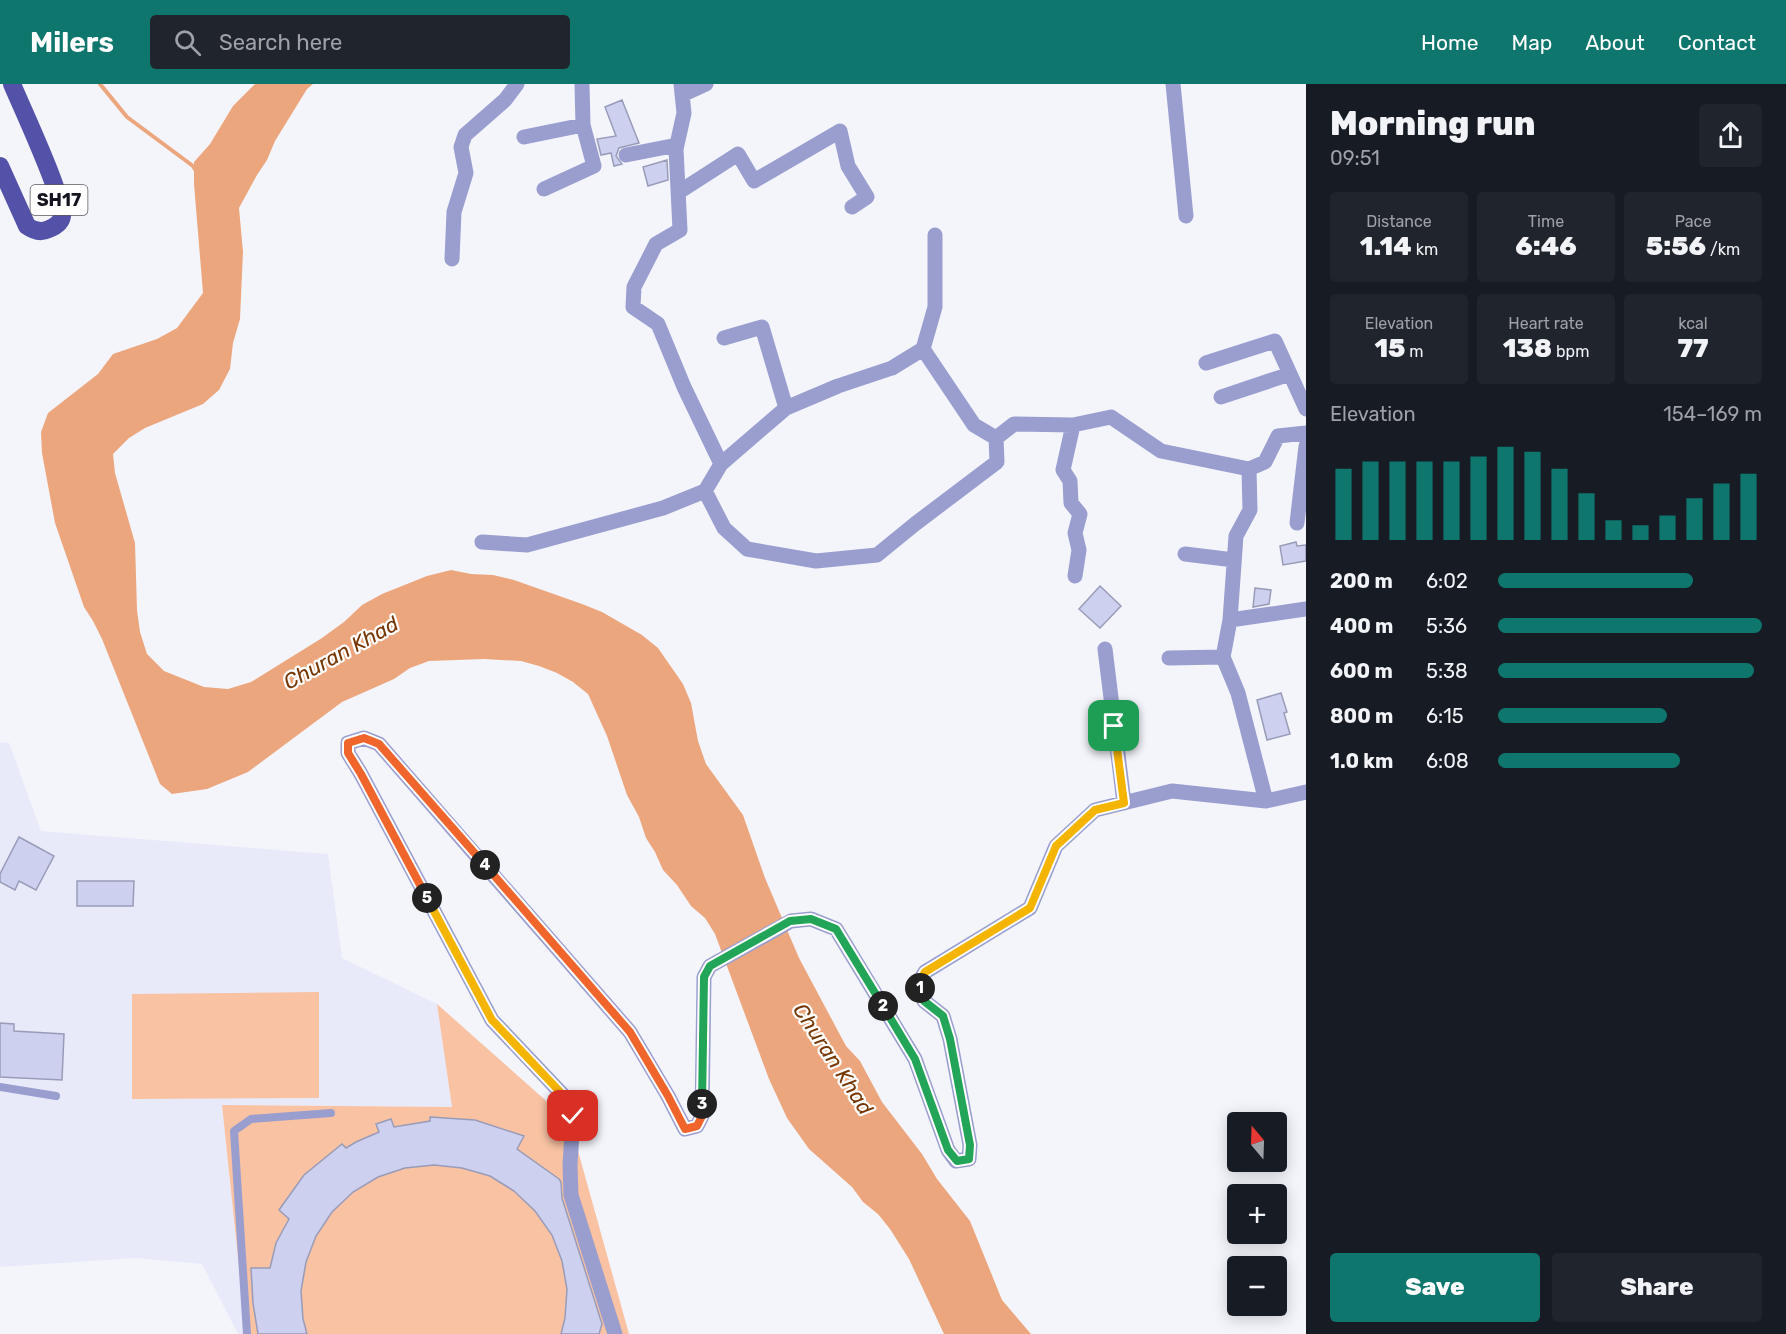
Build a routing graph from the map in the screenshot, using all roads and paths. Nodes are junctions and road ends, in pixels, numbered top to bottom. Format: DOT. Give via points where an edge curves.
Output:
graph roads {
  1 [pos="12,84"];
  2 [pos="517,84"];
  3 [pos="582,84"];
  4 [pos="706,84"];
  5 [pos="1173,84"];
  6 [pos="682,89"];
  7 [pos="583,125"];
  8 [pos="524,137"];
  9 [pos="676,145"];
  10 [pos="626,155"];
  11 [pos="0,166"];
  12 [pos="544,189"];
  13 [pos="679,192"];
  14 [pos="852,207"];
  15 [pos="1186,216"];
  16 [pos="935,235"];
  17 [pos="453,259"];
  18 [pos="724,338"];
  19 [pos="923,349"];
  20 [pos="1206,363"];
  21 [pos="1290,374"];
  22 [pos="1221,397"];
  23 [pos="786,408"];
  24 [pos="1306,409"];
  25 [pos="1073,425"];
  26 [pos="1306,433"];
  27 [pos="996,438"];
  28 [pos="1306,446"];
  29 [pos="721,464"];
  30 [pos="1249,469"];
  31 [pos="705,491"];
  32 [pos="1297,524"];
  33 [pos="482,542"];
  34 [pos="1185,554"];
  35 [pos="1234,560"];
  36 [pos="1075,576"];
  37 [pos="1306,609"];
  38 [pos="1230,620"];
  39 [pos="1105,649"];
  40 [pos="1223,657"];
  41 [pos="1169,658"];
  42 [pos="1306,792"];
  43 [pos="1266,801"];
  44 [pos="1124,803"];
  45 [pos="0,1087"];
  46 [pos="56,1096"];
  47 [pos="331,1113"];
  48 [pos="247,1334"];
  49 [pos="615,1334"];
  1 -- 11 [label="main road, SH17" via="57,193 62,217 59,222 40,231 27,226"];
  2 -- 17 [label="street" via="505,100 465,135 461,147 466,173 454,212"];
  3 -- 7 [label="street"];
  4 -- 6 [label="street"];
  5 -- 15 [label="street"];
  6 -- 9 [label="street" via="684,113"];
  7 -- 8 [label="street"];
  7 -- 12 [label="street" via="594,166"];
  9 -- 10 [label="street"];
  9 -- 13 [label="street"];
  13 -- 14 [label="street" via="738,154 754,181 840,131 848,166 867,197"];
  13 -- 29 [label="street" via="680,230 656,244 633,287 633,307 658,324"];
  16 -- 19 [label="street" via="935,307"];
  18 -- 23 [label="street" via="762,327"];
  19 -- 23 [label="street" via="892,368"];
  19 -- 27 [label="street" via="974,425"];
  20 -- 21 [label="street" via="1275,341"];
  21 -- 22 [label="street"];
  21 -- 24 [label="street"];
  23 -- 29 [label="street"];
  25 -- 27 [label="street" via="1014,424"];
  25 -- 30 [label="street" via="1111,417 1161,451"];
  25 -- 36 [label="street" via="1063,470 1070,481 1071,503 1080,514 1075,533 1079,550"];
  26 -- 30 [label="street" via="1278,436 1265,462"];
  27 -- 31 [label="street" via="997,462 877,555 816,561 747,549 724,528"];
  28 -- 32 [label="street"];
  29 -- 31 [label="street"];
  30 -- 35 [label="street" via="1250,510 1236,536"];
  31 -- 33 [label="street" via="663,508 527,545"];
  34 -- 35 [label="street"];
  35 -- 38 [label="street"];
  37 -- 38 [label="street"];
  38 -- 40 [label="street"];
  39 -- 44 [label="street"];
  40 -- 41 [label="street"];
  40 -- 43 [label="street" via="1238,693"];
  42 -- 43 [label="street"];
  43 -- 44 [label="street" via="1172,791"];
  44 -- 49 [label="street" via="1095,810 1056,846 1030,908 925,972 918,984 924,1001 943,1016 950,1039 970,1145 969,1159 957,1161 948,1150 915,1059 836,929 811,919 790,921 710,966 704,977 702,1116 697,1126 685,1129 630,1032 379,744 364,738 348,743 348,753 492,1020 562,1094 573,1116 572,1195"];
  45 -- 46 [label="lane"];
  47 -- 48 [label="lane" via="251,1119 234,1131"];
}
